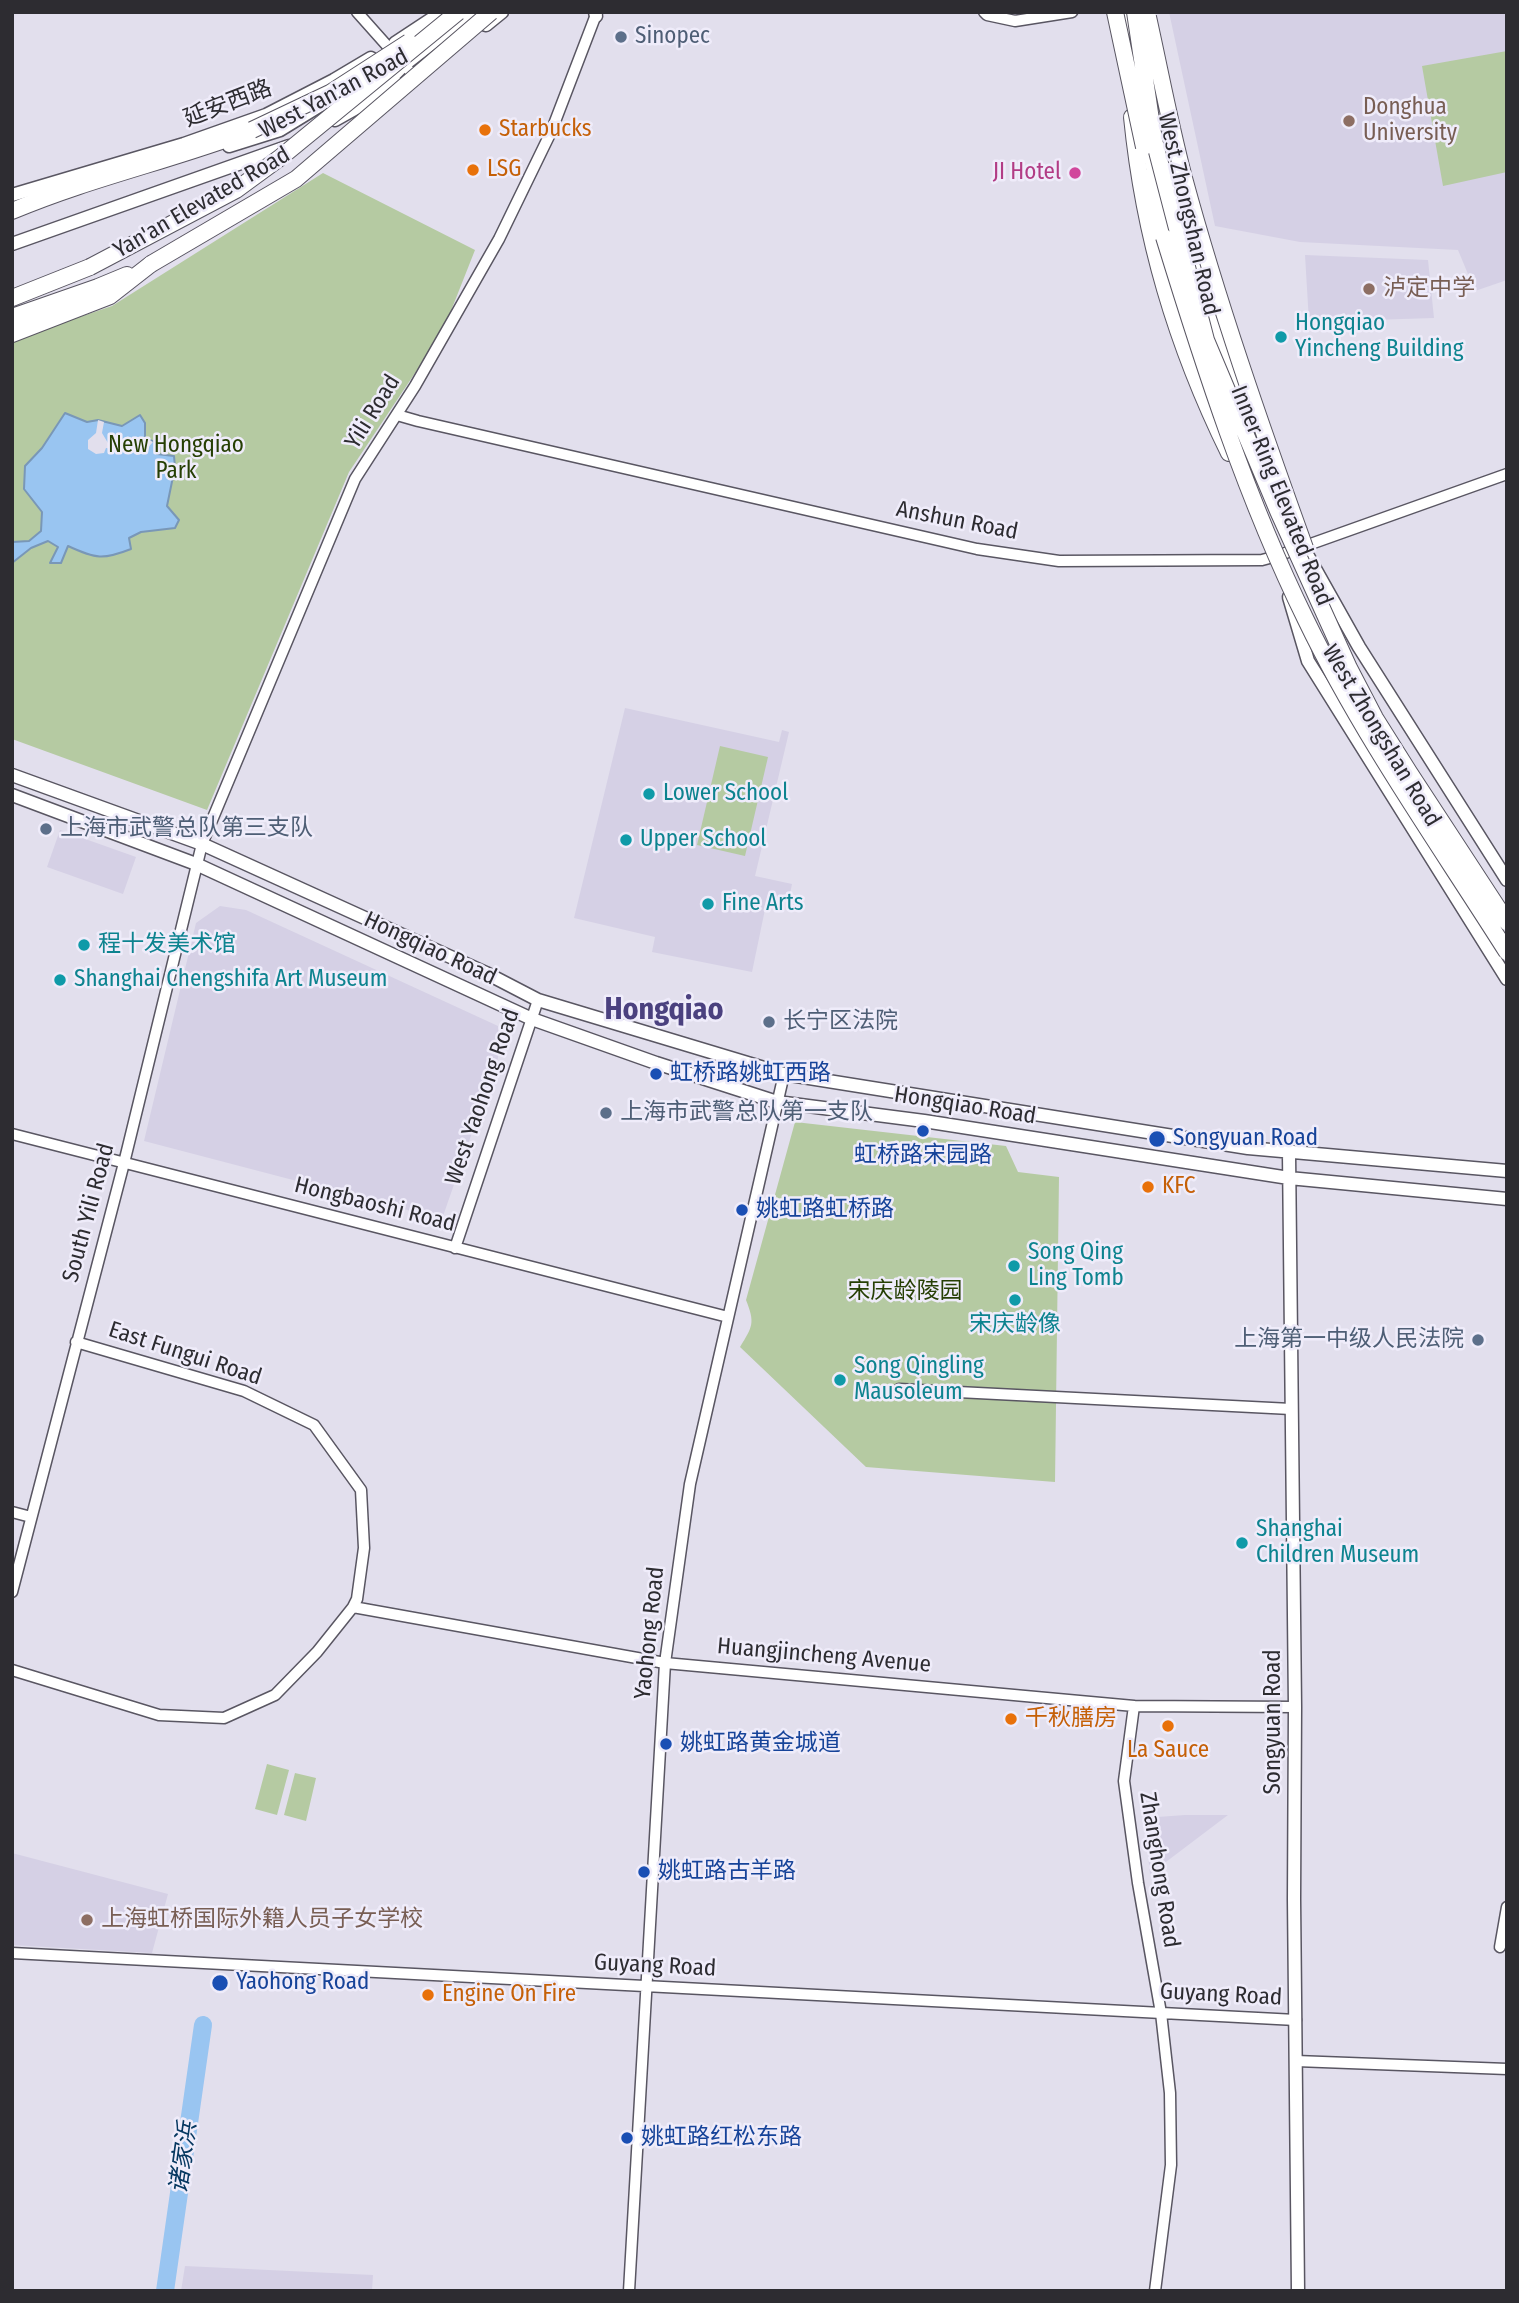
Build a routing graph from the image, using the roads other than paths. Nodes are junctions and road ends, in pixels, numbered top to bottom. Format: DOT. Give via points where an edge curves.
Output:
graph roads {
  1 [pos="357,12"];
  2 [pos="442,12"];
  3 [pos="456,12"];
  4 [pos="472,12"];
  5 [pos="491,12"];
  6 [pos="502,12"];
  7 [pos="984,12"];
  8 [pos="1072,12"];
  9 [pos="1115,12"];
  10 [pos="1124,12"];
  11 [pos="596,13"];
  12 [pos="1144,14"];
  13 [pos="397,56"];
  14 [pos="414,76"];
  15 [pos="368,101"];
  16 [pos="1144,147"];
  17 [pos="12,195"];
  18 [pos="12,213"];
  19 [pos="12,244"];
  20 [pos="151,264"];
  21 [pos="12,298"];
  22 [pos="1187,312"];
  23 [pos="12,317"];
  24 [pos="12,334"];
  25 [pos="397,415"];
  26 [pos="1507,474"];
  27 [pos="1255,505"];
  28 [pos="1302,547"];
  29 [pos="1277,556"];
  30 [pos="1349,668"];
  31 [pos="12,775"];
  32 [pos="12,795"];
  33 [pos="202,844"];
  34 [pos="196,864"];
  35 [pos="1507,880"];
  36 [pos="1507,922"];
  37 [pos="1507,952"];
  38 [pos="1507,979"];
  39 [pos="538,1000"];
  40 [pos="532,1019"];
  41 [pos="784,1074"];
  42 [pos="777,1102"];
  43 [pos="12,1134"];
  44 [pos="1289,1153"];
  45 [pos="124,1163"];
  46 [pos="1507,1171"];
  47 [pos="1289,1178"];
  48 [pos="1507,1199"];
  49 [pos="455,1248"];
  50 [pos="728,1318"];
  51 [pos="76,1342"];
  52 [pos="900,1389"];
  53 [pos="1291,1409"];
  54 [pos="12,1512"];
  55 [pos="32,1517"];
  56 [pos="12,1592"];
  57 [pos="354,1607"];
  58 [pos="665,1663"];
  59 [pos="12,1670"];
  60 [pos="1133,1706"];
  61 [pos="1295,1707"];
  62 [pos="1507,1907"];
  63 [pos="1500,1947"];
  64 [pos="12,1954"];
  65 [pos="647,1986"];
  66 [pos="1161,2013"];
  67 [pos="1296,2020"];
  68 [pos="1296,2061"];
  69 [pos="1507,2069"];
  70 [pos="629,2291"];
  71 [pos="1155,2291"];
  72 [pos="1298,2291"];
  1 -- 13 [label="street"];
  2 -- 13 [label="main road, 延安西路"];
  3 -- 13 [label="main road, West Yan'an Road"];
  3 -- 18 [label="highway, bridge" via="330,93 252,130 43,198"];
  3 -- 21 [label="highway, Yan'an Elevated Road, bridge" via="236,190 90,267"];
  4 -- 13 [label="main road, West Yan'an Road"];
  5 -- 20 [label="highway, Yan'an Elevated Road, bridge" via="296,179"];
  6 -- 14 [label="main road, West Yan'an Road"];
  7 -- 8 [label="street" via="1015,21"];
  9 -- 16 [label="highway, bridge"];
  10 -- 16 [label="highway, Inner Ring Elevated Road, bridge"];
  10 -- 22 [label="main road, West Zhongshan Road" via="1153,174"];
  10 -- 27 [label="highway, bridge" via="1135,148 1152,242 1178,334"];
  11 -- 25 [label="street, Yili Road" via="551,132 505,227"];
  12 -- 28 [label="main road, West Zhongshan Road" via="1189,238 1221,342"];
  12 -- 30 [label="highway, bridge" via="1203,245 1271,453"];
  12 -- 30 [label="highway, Inner Ring Elevated Road, bridge" via="1154,140 1206,340"];
  13 -- 14 [label="street"];
  13 -- 15 [label="main road"];
  13 -- 17 [label="main road, 延安西路" via="334,80 266,115"];
  13 -- 18 [label="main road, West Yan'an Road" via="280,130"];
  14 -- 15 [label="main road, West Yan'an Road"];
  15 -- 19 [label="main road, West Yan'an Road" via="283,149"];
  16 -- 22 [label="highway, Inner Ring Elevated Road, bridge"];
  20 -- 23 [label="highway, Yan'an Elevated Road"];
  20 -- 24 [label="highway" via="110,296"];
  22 -- 27 [label="highway, Inner Ring Elevated Road, bridge"];
  22 -- 29 [label="main road, West Zhongshan Road" via="1214,399"];
  25 -- 29 [label="street, Anshun Road" via="977,549 1059,561 1224,562"];
  25 -- 33 [label="street, Yili Road" via="355,479"];
  26 -- 28 [label="street, Anshun Road"];
  27 -- 37 [label="highway, Inner Ring Elevated Road, bridge" via="1340,685"];
  28 -- 29 [label="street, Anshun Road"];
  28 -- 35 [label="main road, West Zhongshan Road" via="1359,647"];
  29 -- 38 [label="main road, West Zhongshan Road" via="1308,661"];
  30 -- 36 [label="highway, Inner Ring Elevated Road, bridge" via="1402,762"];
  31 -- 33 [label="main road, Hongqiao Road"];
  32 -- 34 [label="main road, Hongqiao Road"];
  33 -- 34 [label="street, South Yili Road"];
  33 -- 39 [label="main road, Hongqiao Road"];
  34 -- 40 [label="main road, Hongqiao Road"];
  34 -- 45 [label="street, South Yili Road"];
  39 -- 40 [label="street, West Yaohong Road"];
  39 -- 41 [label="main road, Hongqiao Road"];
  40 -- 42 [label="main road, Hongqiao Road"];
  40 -- 49 [label="street, West Yaohong Road"];
  41 -- 42 [label="street, Yaohong Road"];
  41 -- 44 [label="main road, Hongqiao Road"];
  42 -- 47 [label="main road, Hongqiao Road"];
  42 -- 50 [label="street, Yaohong Road"];
  43 -- 45 [label="street, Hongbaoshi Road"];
  44 -- 46 [label="main road, Hongqiao Road"];
  44 -- 47 [label="main road, Songyuan Road"];
  45 -- 49 [label="street, Hongbaoshi Road"];
  45 -- 51 [label="street, South Yili Road"];
  47 -- 48 [label="main road, Hongqiao Road"];
  47 -- 53 [label="main road, Songyuan Road"];
  49 -- 50 [label="street, Hongbaoshi Road"];
  50 -- 58 [label="street, Yaohong Road" via="690,1484"];
  51 -- 55 [label="street, South Yili Road"];
  51 -- 57 [label="street, East Fungui Road" via="243,1391 314,1425 361,1490 364,1548"];
  52 -- 53 [label="street"];
  53 -- 61 [label="main road, Songyuan Road"];
  54 -- 55 [label="street"];
  55 -- 56 [label="street, South Yili Road"];
  57 -- 58 [label="street, Huangjincheng Avenue"];
  57 -- 59 [label="street, East Fungui Road" via="275,1695 224,1718 159,1715"];
  58 -- 60 [label="street, Huangjincheng Avenue"];
  58 -- 65 [label="street, Yaohong Road"];
  60 -- 61 [label="street, Huangjincheng Avenue"];
  60 -- 66 [label="street, Zhanghong Road" via="1124,1781"];
  61 -- 67 [label="main road, Songyuan Road"];
  62 -- 63 [label="street"];
  64 -- 65 [label="street, Guyang Road"];
  65 -- 66 [label="street, Guyang Road"];
  65 -- 70 [label="street, Yaohong Road"];
  66 -- 67 [label="street, Guyang Road"];
  66 -- 71 [label="street, Zhanghong Road" via="1172,2141"];
  67 -- 68 [label="main road, Songyuan Road"];
  68 -- 69 [label="street"];
  68 -- 72 [label="main road, Songyuan Road"];
}
